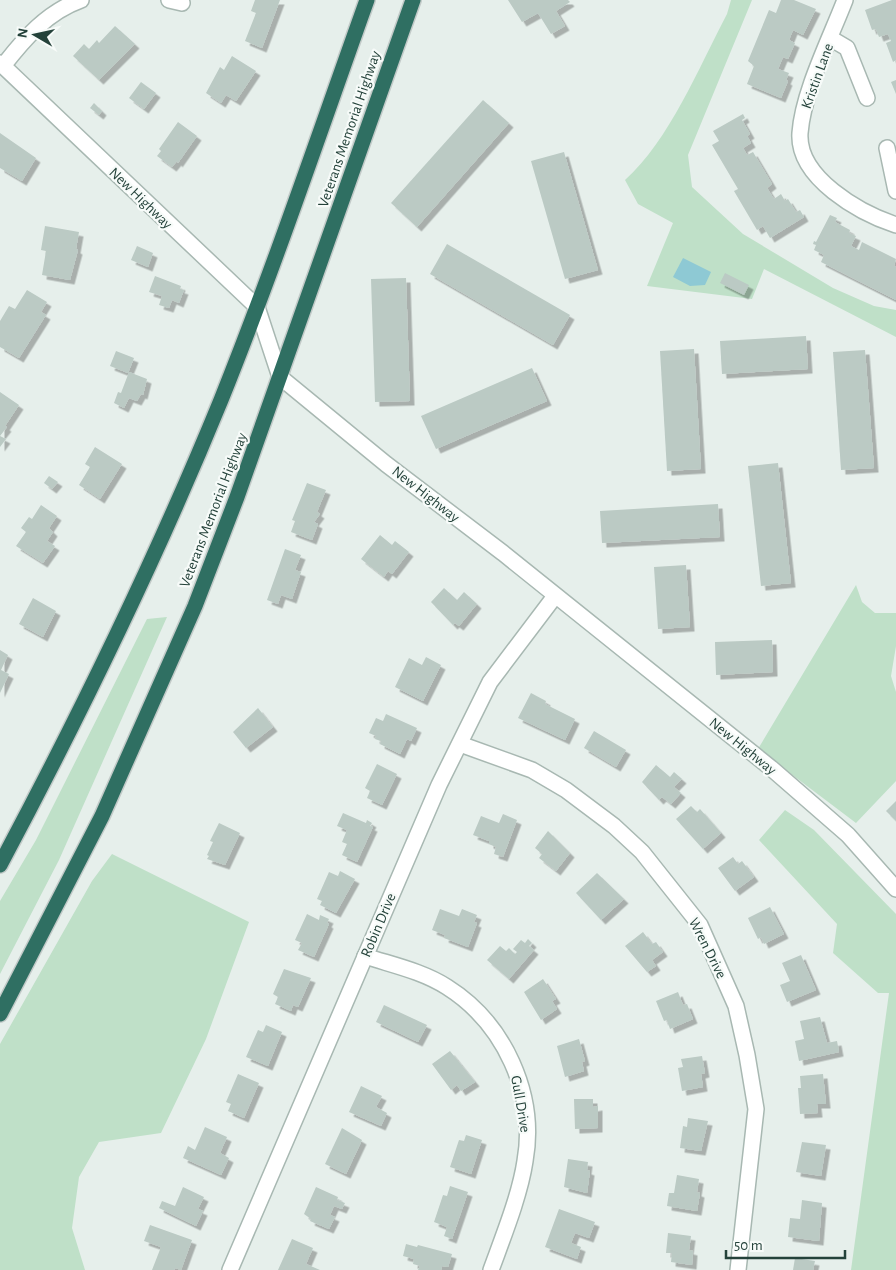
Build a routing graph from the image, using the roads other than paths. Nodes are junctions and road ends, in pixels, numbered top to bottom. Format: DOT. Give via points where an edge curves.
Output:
graph roads {
  1 [pos="81,0"];
  2 [pos="367,0"];
  3 [pos="413,0"];
  4 [pos="845,0"];
  5 [pos="830,38"];
  6 [pos="2,65"];
  7 [pos="867,98"];
  8 [pos="887,148"];
  9 [pos="896,191"];
  10 [pos="895,219"];
  11 [pos="257,307"];
  12 [pos="280,377"];
  13 [pos="555,596"];
  14 [pos="460,744"];
  15 [pos="0,865"];
  16 [pos="896,889"];
  17 [pos="365,956"];
  18 [pos="0,1014"];
  19 [pos="230,1270"];
  20 [pos="491,1270"];
  21 [pos="738,1270"];
  1 -- 6 [label="street" via="46,19"];
  2 -- 11 [label="highway, Veterans Memorial Highway"];
  3 -- 12 [label="highway, Veterans Memorial Highway"];
  4 -- 5 [label="street, Kristin Lane"];
  5 -- 7 [label="street" via="847,48"];
  5 -- 10 [label="street, Kristin Lane" via="805,104 800,135 804,153 823,183 844,201"];
  6 -- 11 [label="street, New Highway"];
  8 -- 9 [label="street"];
  11 -- 12 [label="street, New Highway"];
  11 -- 15 [label="highway, Veterans Memorial Highway" via="153,557 75,723"];
  12 -- 13 [label="street, New Highway"];
  12 -- 18 [label="highway, Veterans Memorial Highway" via="218,549 150,712 76,869"];
  13 -- 14 [label="street, Robin Drive" via="490,682"];
  13 -- 16 [label="street, New Highway" via="771,768 848,836"];
  14 -- 17 [label="street, Robin Drive"];
  14 -- 21 [label="street, Wren Drive" via="532,770 614,826 642,852 700,925 736,1006 756,1109"];
  17 -- 19 [label="street, Robin Drive"];
  17 -- 20 [label="street, Gull Drive" via="422,974 447,987 471,1006 494,1032 512,1061 522,1092 528,1128 525,1162"];
}
